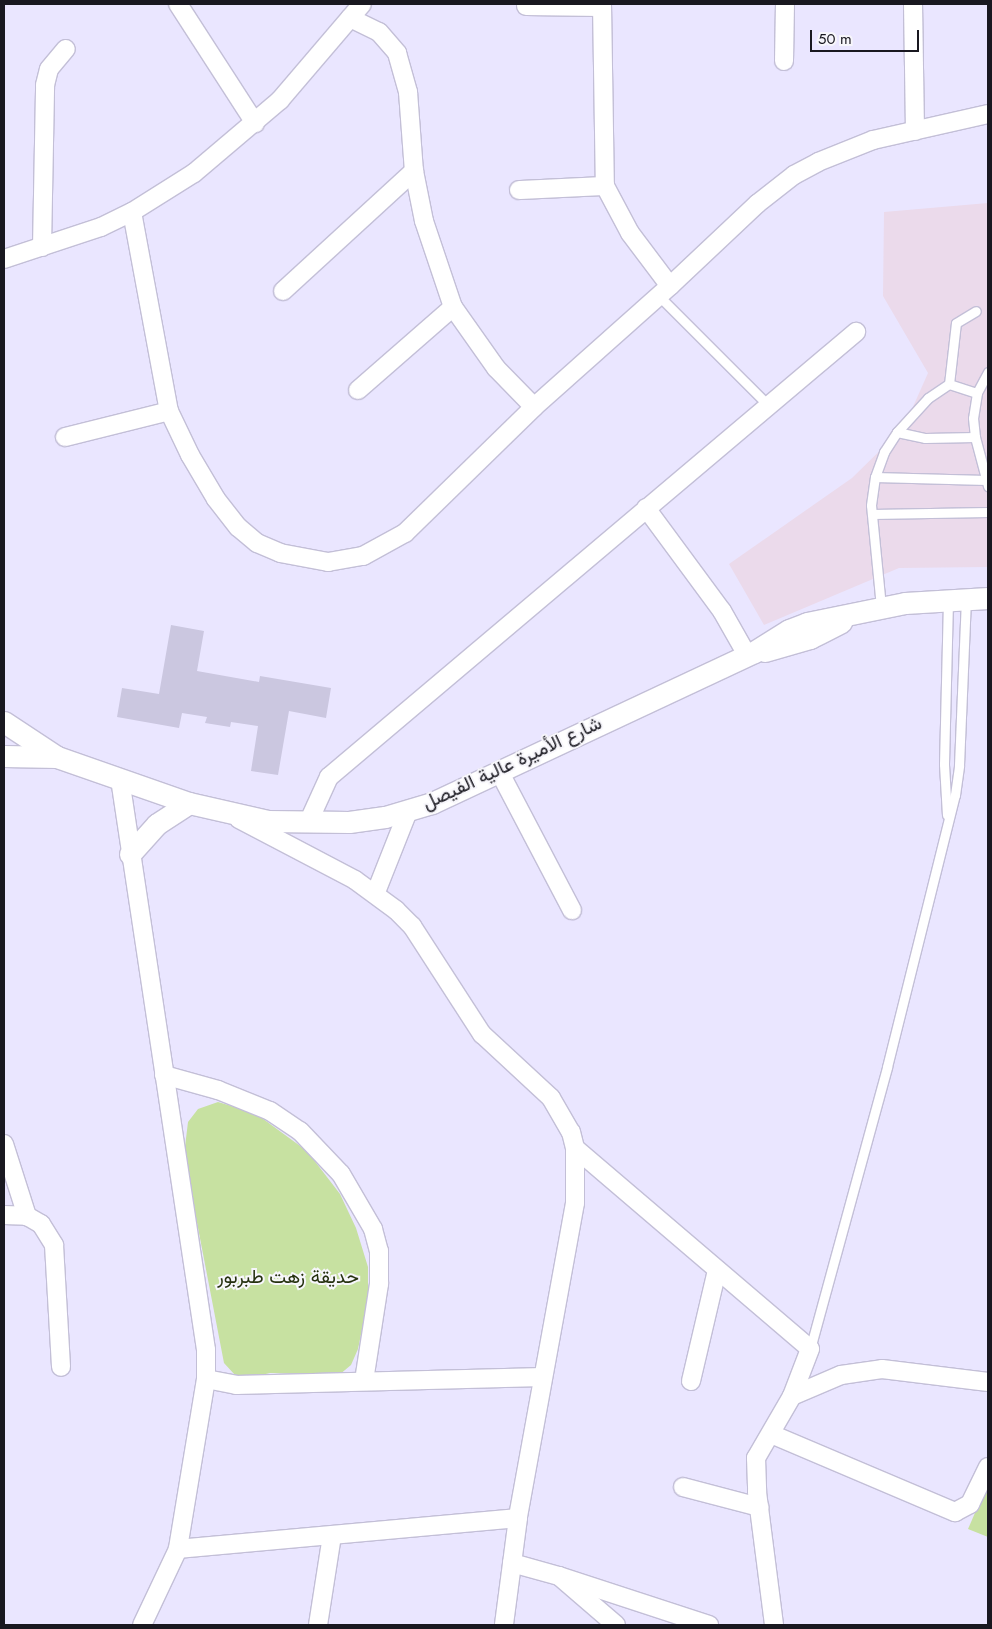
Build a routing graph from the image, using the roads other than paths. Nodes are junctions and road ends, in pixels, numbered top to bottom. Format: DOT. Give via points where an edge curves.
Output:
graph roads {
  1 [pos="178,4"];
  2 [pos="362,4"];
  3 [pos="785,4"];
  4 [pos="913,4"];
  5 [pos="602,5"];
  6 [pos="526,6"];
  7 [pos="350,18"];
  8 [pos="66,49"];
  9 [pos="784,61"];
  10 [pos="988,114"];
  11 [pos="255,124"];
  12 [pos="915,131"];
  13 [pos="414,171"];
  14 [pos="604,186"];
  15 [pos="519,190"];
  16 [pos="132,212"];
  17 [pos="42,247"];
  18 [pos="4,259"];
  19 [pos="283,291"];
  20 [pos="665,291"];
  21 [pos="453,307"];
  22 [pos="976,311"];
  23 [pos="856,332"];
  24 [pos="988,372"];
  25 [pos="949,384"];
  26 [pos="358,390"];
  27 [pos="977,393"];
  28 [pos="767,404"];
  29 [pos="534,407"];
  30 [pos="169,411"];
  31 [pos="897,432"];
  32 [pos="65,437"];
  33 [pos="975,438"];
  34 [pos="875,477"];
  35 [pos="987,483"];
  36 [pos="646,508"];
  37 [pos="988,512"];
  38 [pos="872,514"];
  39 [pos="988,598"];
  40 [pos="957,600"];
  41 [pos="881,608"];
  42 [pos="751,654"];
  43 [pos="4,722"];
  44 [pos="57,757"];
  45 [pos="6,758"];
  46 [pos="500,773"];
  47 [pos="120,779"];
  48 [pos="189,803"];
  49 [pos="408,811"];
  50 [pos="231,815"];
  51 [pos="308,823"];
  52 [pos="948,825"];
  53 [pos="130,854"];
  54 [pos="376,892"];
  55 [pos="572,910"];
  56 [pos="164,1075"];
  57 [pos="4,1144"];
  58 [pos="575,1148"];
  59 [pos="4,1216"];
  60 [pos="27,1216"];
  61 [pos="717,1270"];
  62 [pos="810,1349"];
  63 [pos="61,1367"];
  64 [pos="543,1377"];
  65 [pos="206,1379"];
  66 [pos="364,1381"];
  67 [pos="690,1382"];
  68 [pos="988,1382"];
  69 [pos="792,1396"];
  70 [pos="771,1434"];
  71 [pos="988,1467"];
  72 [pos="683,1487"];
  73 [pos="759,1507"];
  74 [pos="518,1518"];
  75 [pos="332,1536"];
  76 [pos="178,1549"];
  77 [pos="512,1563"];
  78 [pos="559,1576"];
  79 [pos="142,1625"];
  80 [pos="318,1625"];
  81 [pos="504,1625"];
  82 [pos="616,1625"];
  83 [pos="709,1625"];
  84 [pos="774,1625"];
  1 -- 11 [label="street"];
  2 -- 7 [label="street"];
  3 -- 9 [label="street"];
  4 -- 12 [label="street"];
  5 -- 6 [label="street"];
  5 -- 14 [label="street"];
  7 -- 11 [label="street" via="300,78"];
  7 -- 13 [label="street" via="379,32 397,54 409,101"];
  8 -- 17 [label="street" via="49,69 45,85"];
  10 -- 12 [label="street"];
  11 -- 16 [label="street" via="194,173"];
  12 -- 20 [label="street" via="852,147 794,175 757,204"];
  13 -- 19 [label="street"];
  13 -- 21 [label="street" via="424,221"];
  14 -- 15 [label="street"];
  14 -- 20 [label="street"];
  16 -- 17 [label="street"];
  16 -- 30 [label="street"];
  17 -- 18 [label="street"];
  20 -- 28 [label="lane"];
  20 -- 29 [label="street"];
  21 -- 26 [label="street"];
  21 -- 29 [label="street" via="496,368"];
  22 -- 25 [label="lane" via="956,323"];
  23 -- 28 [label="street"];
  24 -- 27 [label="lane"];
  25 -- 27 [label="lane"];
  25 -- 31 [label="lane" via="928,398"];
  27 -- 33 [label="lane" via="973,418"];
  28 -- 36 [label="street"];
  29 -- 30 [label="street" via="405,533 363,556 328,562 280,553 257,543 238,527 216,499"];
  30 -- 32 [label="street"];
  31 -- 33 [label="lane" via="925,438"];
  31 -- 34 [label="lane" via="884,452"];
  33 -- 35 [label="lane"];
  34 -- 35 [label="lane"];
  34 -- 38 [label="lane"];
  36 -- 42 [label="street"];
  36 -- 51 [label="street" via="481,652 329,777"];
  37 -- 38 [label="lane"];
  38 -- 41 [label="lane"];
  39 -- 40 [label="street, شارع الأميرة عالية الفيصل"];
  40 -- 41 [label="street, شارع الأميرة عالية الفيصل"];
  40 -- 52 [label="lane" via="944,764"];
  40 -- 52 [label="lane" via="959,766"];
  41 -- 42 [label="street, شارع الأميرة عالية الفيصل" via="807,623 789,630"];
  42 -- 46 [label="street, شارع الأميرة عالية الفيصل" via="586,729"];
  43 -- 44 [label="street, شارع الأميرة عالية الفيصل"];
  44 -- 45 [label="street, شارع الأميرة عالية الفيصل"];
  44 -- 47 [label="street, شارع الأميرة عالية الفيصل"];
  46 -- 49 [label="street, شارع الأميرة عالية الفيصل"];
  46 -- 55 [label="street"];
  47 -- 48 [label="street, شارع الأميرة عالية الفيصل"];
  47 -- 53 [label="street"];
  48 -- 50 [label="street, شارع الأميرة عالية الفيصل"];
  48 -- 53 [label="street" via="157,824"];
  49 -- 51 [label="street, شارع الأميرة عالية الفيصل" via="349,822"];
  49 -- 54 [label="street"];
  50 -- 51 [label="street, شارع الأميرة عالية الفيصل"];
  50 -- 54 [label="street"];
  52 -- 62 [label="lane"];
  53 -- 56 [label="street"];
  54 -- 58 [label="street" via="412,926 482,1034 551,1098"];
  56 -- 65 [label="street" via="203,1329"];
  56 -- 66 [label="street" via="218,1090 270,1111 300,1131 341,1174 373,1229 379,1251 379,1284"];
  57 -- 60 [label="street"];
  58 -- 61 [label="street"];
  58 -- 64 [label="street" via="575,1203"];
  59 -- 60 [label="street"];
  60 -- 63 [label="street" via="45,1228 54,1245"];
  61 -- 62 [label="street"];
  61 -- 67 [label="street"];
  62 -- 69 [label="street"];
  64 -- 66 [label="street"];
  64 -- 74 [label="street"];
  65 -- 66 [label="street" via="236,1385"];
  65 -- 76 [label="street"];
  68 -- 69 [label="street" via="882,1370 841,1375"];
  69 -- 70 [label="street"];
  70 -- 71 [label="street" via="955,1512 970,1504"];
  70 -- 73 [label="street" via="756,1458"];
  72 -- 73 [label="street"];
  73 -- 84 [label="street"];
  74 -- 75 [label="street"];
  74 -- 77 [label="street"];
  75 -- 76 [label="street"];
  75 -- 80 [label="street"];
  76 -- 79 [label="street"];
  77 -- 78 [label="street"];
  77 -- 81 [label="street"];
  78 -- 82 [label="street"];
  78 -- 83 [label="street"];
}
